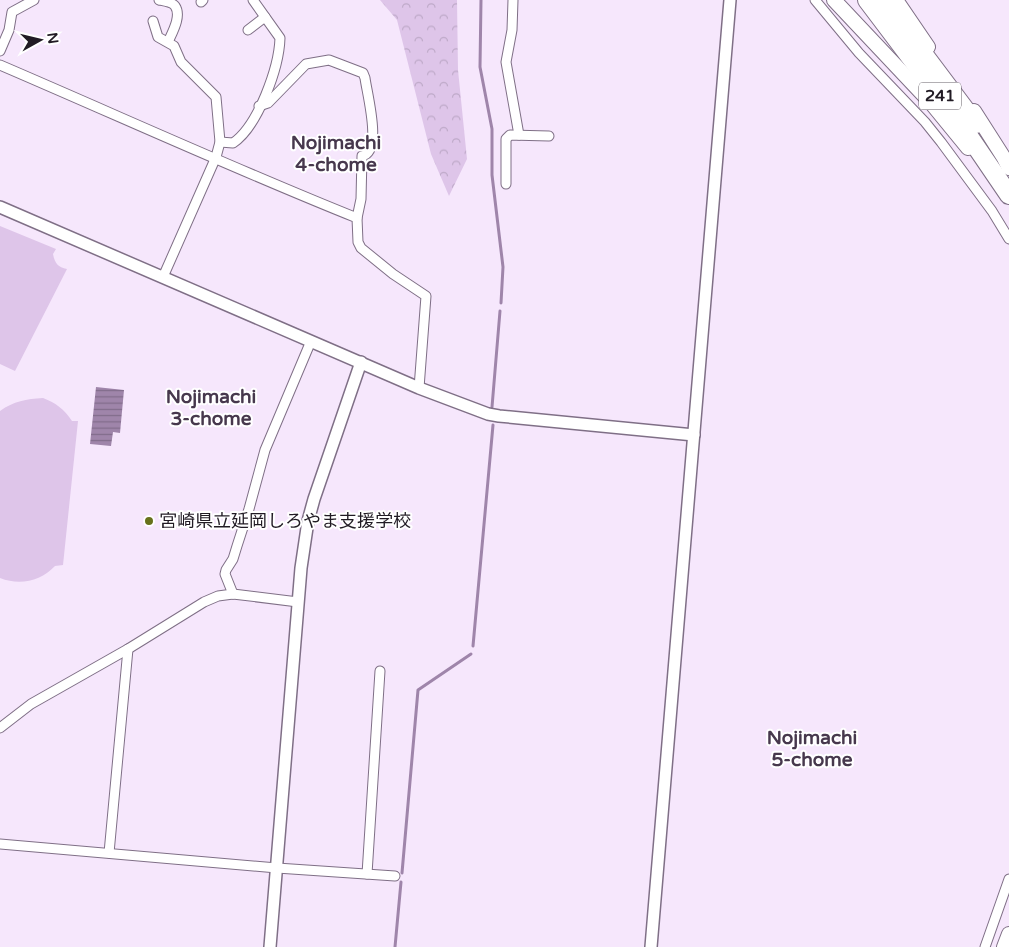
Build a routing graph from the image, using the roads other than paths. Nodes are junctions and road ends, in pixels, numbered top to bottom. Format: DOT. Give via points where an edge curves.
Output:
graph roads {
  1 [pos="34,0"];
  2 [pos="159,0"];
  3 [pos="254,0"];
  4 [pos="513,0"];
  5 [pos="730,0"];
  6 [pos="815,0"];
  7 [pos="834,0"];
  8 [pos="866,0"];
  9 [pos="883,0"];
  10 [pos="896,0"];
  11 [pos="265,17"];
  12 [pos="153,21"];
  13 [pos="248,30"];
  14 [pos="168,42"];
  15 [pos="0,51"];
  16 [pos="0,65"];
  17 [pos="259,106"];
  18 [pos="519,135"];
  19 [pos="549,136"];
  20 [pos="220,142"];
  21 [pos="216,157"];
  22 [pos="1009,168"];
  23 [pos="1009,172"];
  24 [pos="506,184"];
  25 [pos="1009,195"];
  26 [pos="1009,206"];
  27 [pos="0,208"];
  28 [pos="357,218"];
  29 [pos="1009,239"];
  30 [pos="163,277"];
  31 [pos="311,341"];
  32 [pos="361,362"];
  33 [pos="420,388"];
  34 [pos="694,435"];
  35 [pos="233,594"];
  36 [pos="298,602"];
  37 [pos="128,649"];
  38 [pos="380,670"];
  39 [pos="0,728"];
  40 [pos="0,844"];
  41 [pos="109,853"];
  42 [pos="277,868"];
  43 [pos="367,874"];
  44 [pos="395,876"];
  45 [pos="1009,879"];
  46 [pos="1009,934"];
  47 [pos="270,947"];
  48 [pos="651,947"];
  49 [pos="985,947"];
  50 [pos="1004,947"];
  1 -- 15 [label="street" via="12,12"];
  2 -- 14 [label="street" via="172,4 177,12 176,25"];
  3 -- 11 [label="street"];
  4 -- 18 [label="street" via="506,62"];
  5 -- 34 [label="street"];
  6 -- 29 [label="street" via="925,122 992,211"];
  7 -- 26 [label="main road, 241" via="932,104"];
  8 -- 25 [label="highway, 241" via="960,123"];
  9 -- 23 [label="highway, 241"];
  10 -- 22 [label="main road, 241" via="976,114"];
  11 -- 13 [label="street"];
  11 -- 17 [label="street" via="280,38 280,48 274,74"];
  12 -- 14 [label="street" via="158,37"];
  14 -- 20 [label="street" via="178,52 181,62 216,98"];
  16 -- 21 [label="street"];
  17 -- 20 [label="street" via="239,139 233,143"];
  17 -- 28 [label="street" via="268,103 306,64 329,60 362,73 374,135 371,152 362,156"];
  18 -- 19 [label="street"];
  18 -- 24 [label="street" via="510,135 506,139"];
  20 -- 21 [label="street"];
  21 -- 28 [label="street" via="267,182"];
  21 -- 30 [label="street"];
  27 -- 30 [label="street"];
  28 -- 33 [label="street" via="361,248 426,296"];
  30 -- 31 [label="street"];
  31 -- 32 [label="street"];
  31 -- 35 [label="street" via="265,450 240,537 226,570"];
  32 -- 33 [label="street"];
  32 -- 36 [label="street" via="308,520"];
  33 -- 34 [label="street" via="493,415"];
  34 -- 48 [label="street"];
  35 -- 36 [label="street"];
  35 -- 37 [label="street" via="204,602"];
  36 -- 42 [label="street"];
  37 -- 39 [label="street" via="39,699"];
  37 -- 41 [label="street"];
  38 -- 43 [label="street"];
  40 -- 41 [label="street"];
  41 -- 42 [label="street"];
  42 -- 43 [label="street"];
  42 -- 47 [label="street"];
  43 -- 44 [label="street"];
  45 -- 49 [label="street"];
  46 -- 50 [label="main road"];
}
